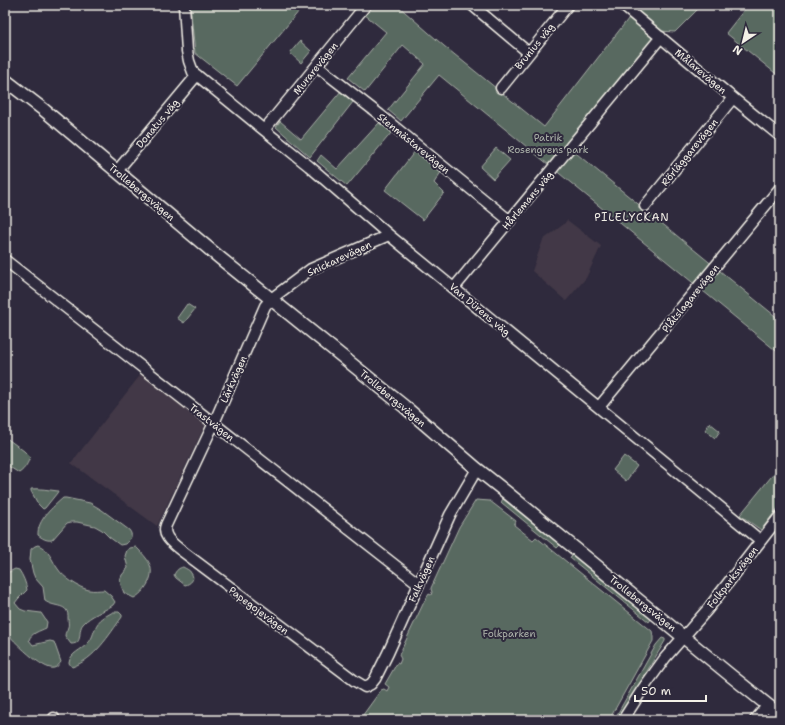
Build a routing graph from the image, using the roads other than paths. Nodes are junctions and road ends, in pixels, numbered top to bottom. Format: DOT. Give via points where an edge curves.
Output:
graph roads {
  1 [pos="184,5"];
  2 [pos="366,5"];
  3 [pos="472,5"];
  4 [pos="568,5"];
  5 [pos="622,5"];
  6 [pos="661,37"];
  7 [pos="529,53"];
  8 [pos="317,66"];
  9 [pos="198,76"];
  10 [pos="5,80"];
  11 [pos="501,88"];
  12 [pos="733,98"];
  13 [pos="264,130"];
  14 [pos="780,136"];
  15 [pos="117,171"];
  16 [pos="780,188"];
  17 [pos="645,206"];
  18 [pos="510,221"];
  19 [pos="389,235"];
  20 [pos="5,260"];
  21 [pos="454,288"];
  22 [pos="271,299"];
  23 [pos="599,407"];
  24 [pos="214,423"];
  25 [pos="477,469"];
  26 [pos="780,516"];
  27 [pos="166,525"];
  28 [pos="760,540"];
  29 [pos="419,584"];
  30 [pos="683,636"];
  31 [pos="365,687"];
  32 [pos="768,705"];
  33 [pos="780,715"];
  34 [pos="623,720"];
  35 [pos="755,720"];
  1 -- 9 [label="street" via="187,51 191,68"];
  2 -- 8 [label="street, Murarevägen"];
  3 -- 7 [label="street"];
  4 -- 7 [label="street, Brunius väg"];
  5 -- 6 [label="street, Målarevägen"];
  6 -- 12 [label="street, Målarevägen"];
  6 -- 18 [label="street, Hårlemans väg"];
  7 -- 11 [label="street, Brunius väg"];
  8 -- 13 [label="street, Murarevägen"];
  8 -- 18 [label="street, Stenmästarevägen"];
  9 -- 13 [label="street, Van Dürens väg"];
  9 -- 15 [label="street, Donatus väg"];
  10 -- 15 [label="street, Trollebergsvägen"];
  12 -- 14 [label="street, Målarevägen"];
  12 -- 17 [label="street, Rörläggarevägen"];
  13 -- 19 [label="street, Van Dürens väg"];
  15 -- 22 [label="street, Trollebergsvägen"];
  16 -- 23 [label="street, Plåtslagarevägen"];
  18 -- 21 [label="street, Hårlemans väg"];
  19 -- 21 [label="street, Van Dürens väg"];
  19 -- 22 [label="street, Snickarevägen" via="311,269"];
  20 -- 24 [label="street, Trastvägen"];
  21 -- 23 [label="street, Van Dürens väg"];
  22 -- 24 [label="street, Lärkvägen" via="265,306"];
  22 -- 25 [label="street, Trollebergsvägen"];
  23 -- 28 [label="street, Van Dürens väg"];
  24 -- 27 [label="street, Lärkvägen"];
  24 -- 29 [label="street, Trastvägen"];
  25 -- 29 [label="street, Falkvägen" via="450,515"];
  25 -- 30 [label="street, Trollebergsvägen"];
  26 -- 28 [label="street, Folkparksvägen"];
  27 -- 31 [label="street, Papegojevägen" via="164,529 169,540 178,548"];
  28 -- 30 [label="street, Folkparksvägen"];
  29 -- 31 [label="street, Falkvägen" via="375,679"];
  30 -- 32 [label="street, Trollebergsvägen"];
  30 -- 34 [label="street, Folkparksvägen"];
  32 -- 33 [label="street, Trollebergsvägen"];
  32 -- 35 [label="street"];
}
